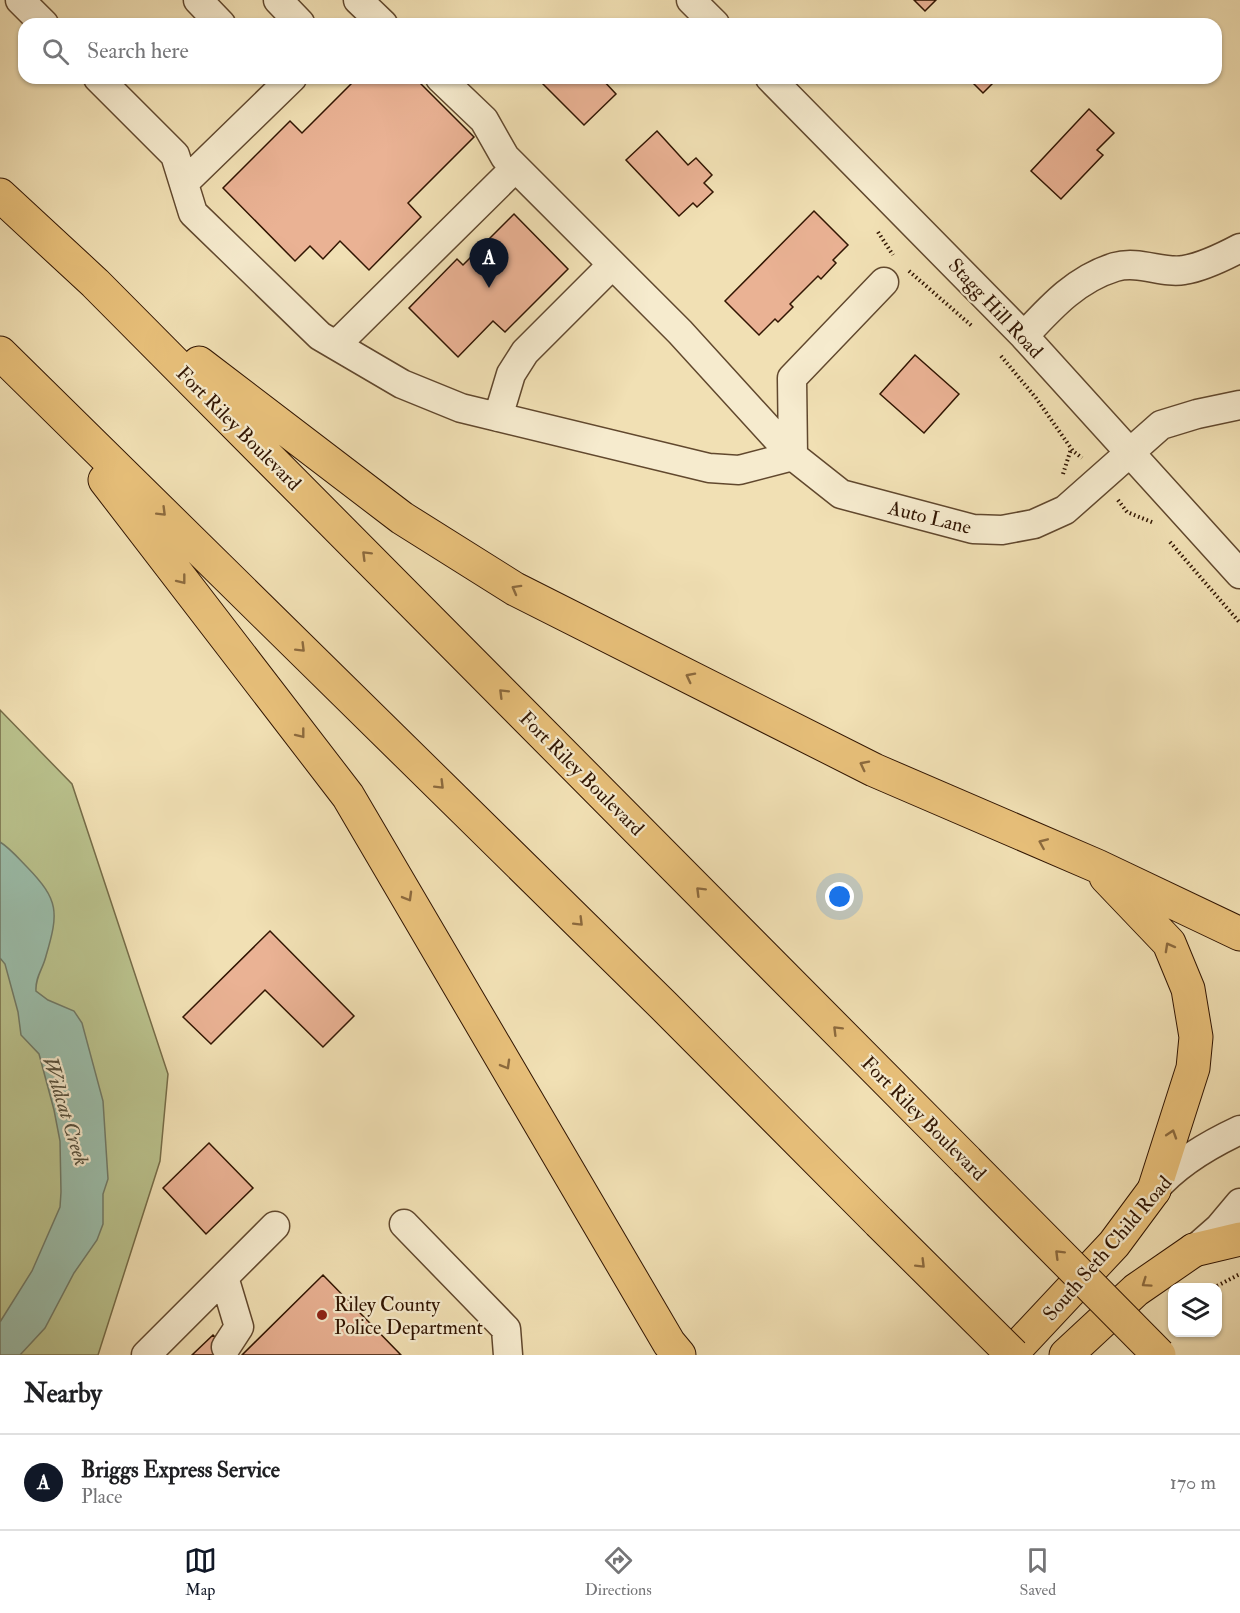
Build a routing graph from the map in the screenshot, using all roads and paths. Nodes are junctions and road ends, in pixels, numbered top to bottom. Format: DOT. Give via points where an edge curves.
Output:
graph roads {
  1 [pos="20,0"];
  2 [pos="198,0"];
  3 [pos="278,0"];
  4 [pos="691,0"];
  5 [pos="38,18"];
  6 [pos="215,18"];
  7 [pos="295,18"];
  8 [pos="710,18"];
  9 [pos="104,84"];
  10 [pos="286,84"];
  11 [pos="446,84"];
  12 [pos="776,84"];
  13 [pos="515,168"];
  14 [pos="184,183"];
  15 [pos="0,195"];
  16 [pos="878,232"];
  17 [pos="1240,248"];
  18 [pos="612,265"];
  19 [pos="894,269"];
  20 [pos="95,283"];
  21 [pos="981,335"];
  22 [pos="1024,336"];
  23 [pos="336,345"];
  24 [pos="997,351"];
  25 [pos="0,353"];
  26 [pos="31,384"];
  27 [pos="1240,405"];
  28 [pos="498,417"];
  29 [pos="1129,454"];
  30 [pos="793,456"];
  31 [pos="1086,462"];
  32 [pos="1119,502"];
  33 [pos="1157,524"];
  34 [pos="1163,533"];
  35 [pos="1240,574"];
  36 [pos="1240,623"];
  37 [pos="1097,866"];
  38 [pos="1240,934"];
  39 [pos="1240,1130"];
  40 [pos="1154,1190"];
  41 [pos="1240,1203"];
  42 [pos="404,1224"];
  43 [pos="275,1226"];
  44 [pos="1240,1239"];
  45 [pos="1194,1250"];
  46 [pos="1240,1274"];
  47 [pos="224,1277"];
  48 [pos="1221,1283"];
  49 [pos="226,1347"];
  50 [pos="673,1351"];
  51 [pos="146,1355"];
  52 [pos="508,1355"];
  53 [pos="1011,1355"];
  54 [pos="1066,1355"];
  55 [pos="1159,1355"];
  1 -- 5 [label="street"];
  2 -- 6 [label="street"];
  3 -- 7 [label="street"];
  4 -- 8 [label="street"];
  9 -- 14 [label="street" via="175,154"];
  10 -- 14 [label="street"];
  11 -- 13 [label="street, Auto Lane" via="484,120"];
  12 -- 22 [label="street, Stagg Hill Road"];
  13 -- 18 [label="street, Auto Lane"];
  13 -- 23 [label="street"];
  14 -- 23 [label="street" via="193,213 320,336"];
  15 -- 20 [label="main road, Fort Riley Boulevard"];
  16 -- 19 [label="path"];
  17 -- 22 [label="street" via="1183,271 1146,265 1117,267 1086,279 1060,298"];
  18 -- 28 [label="street" via="525,352 511,374"];
  18 -- 30 [label="street, Auto Lane" via="681,332"];
  19 -- 21 [label="path"];
  19 -- 30 [label="street" via="792,378"];
  37 -- 20 [label="main road, one-way" via="874,770 515,589 402,518"];
  55 -- 20 [label="main road, Fort Riley Boulevard, one-way, bridge"];
  22 -- 29 [label="street, Stagg Hill Road"];
  23 -- 28 [label="street" via="402,384 461,408"];
  24 -- 31 [label="path" via="1073,451"];
  25 -- 26 [label="main road"];
  26 -- 50 [label="main road, one-way" via="348,796"];
  26 -- 53 [label="main road, one-way, bridge" via="664,1006"];
  27 -- 29 [label="street" via="1161,425"];
  28 -- 30 [label="street" via="709,468 739,470"];
  29 -- 30 [label="street, Auto Lane" via="1065,510 1034,524 1002,530 973,529 841,494"];
  29 -- 35 [label="street, Stagg Hill Road"];
  32 -- 33 [label="path" via="1127,512"];
  34 -- 36 [label="path"];
  37 -- 38 [label="main road"];
  40 -- 37 [label="main road, one-way" via="1192,1068 1196,1037 1188,989 1169,943"];
  39 -- 40 [label="street, South Seth Child Road" via="1193,1155"];
  40 -- 53 [label="main road, South Seth Child Road" via="1114,1244"];
  41 -- 45 [label="street, South Seth Child Road"];
  42 -- 52 [label="street" via="506,1329"];
  43 -- 47 [label="street"];
  44 -- 45 [label="main road"];
  45 -- 54 [label="main road, South Seth Child Road, one-way" via="1136,1290"];
  46 -- 48 [label="path"];
  47 -- 49 [label="street" via="239,1327"];
  47 -- 51 [label="street"];
}
